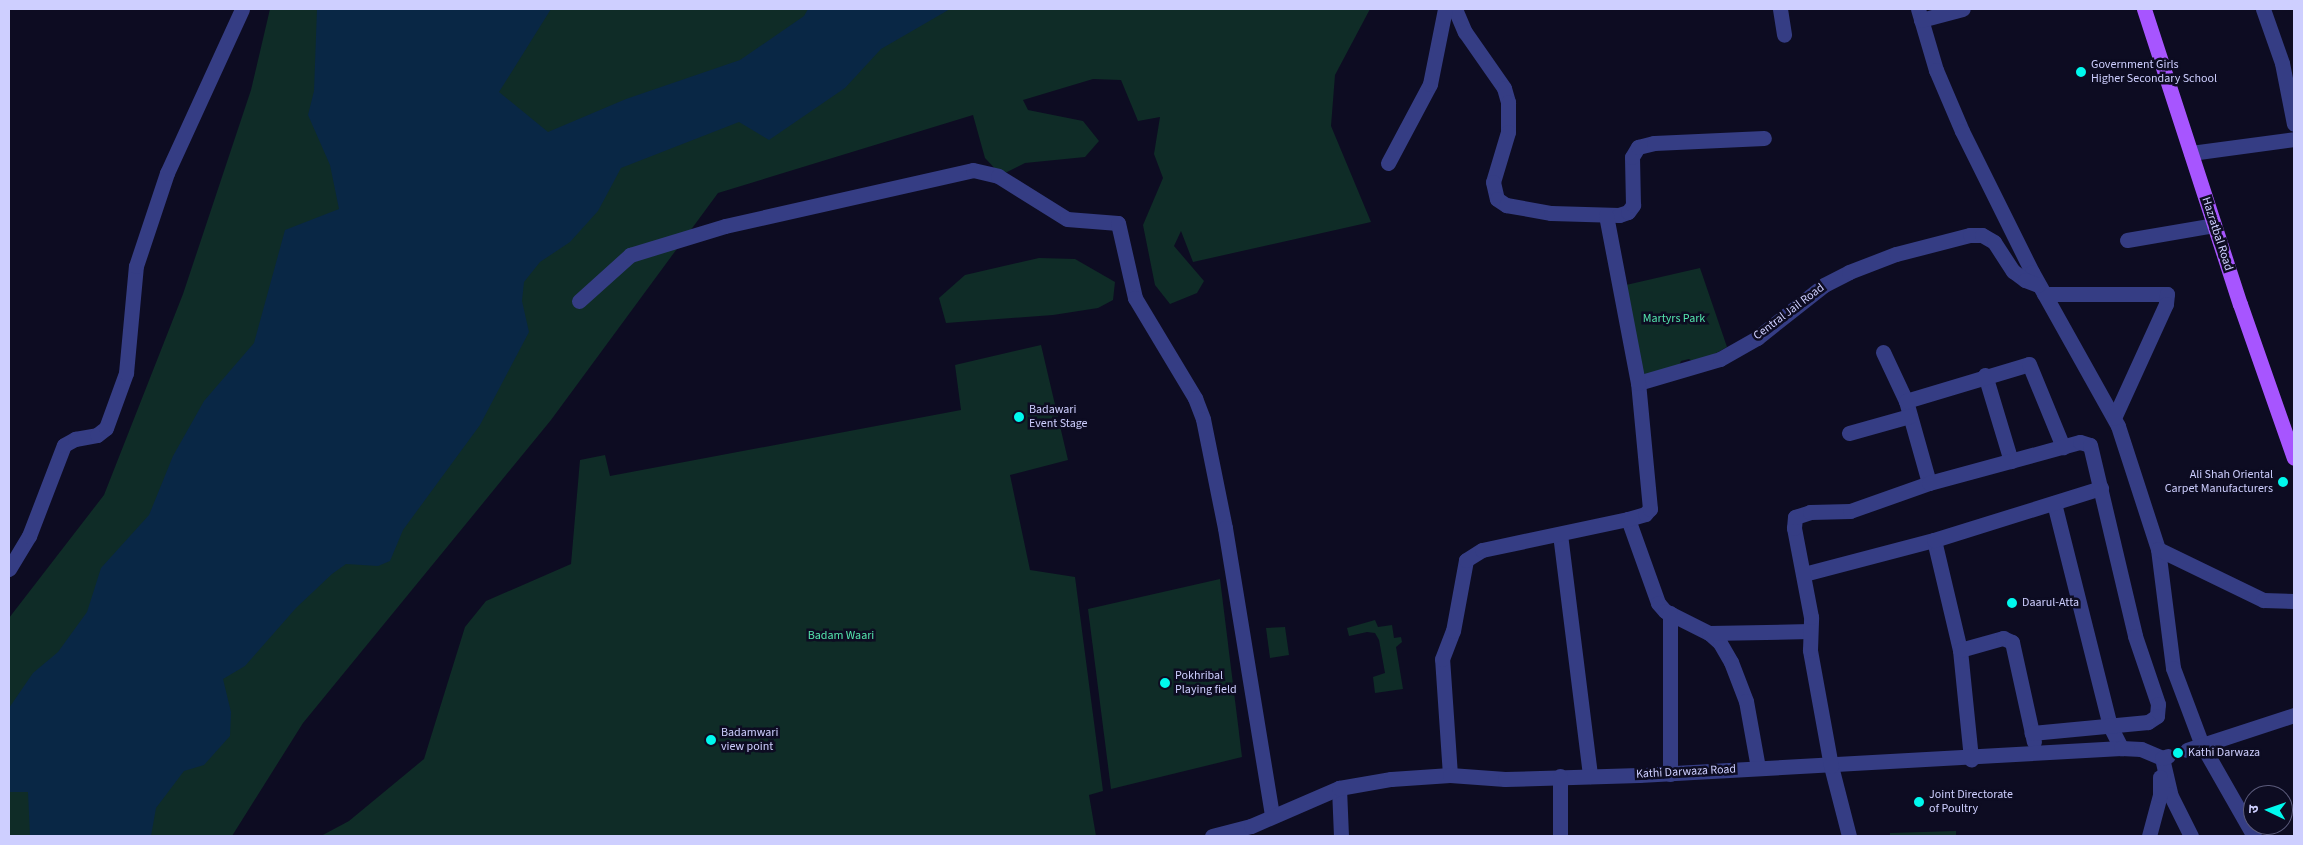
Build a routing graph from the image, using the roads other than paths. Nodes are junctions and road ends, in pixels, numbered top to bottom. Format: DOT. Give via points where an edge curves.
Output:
graph roads {
  1 [pos="242,9"];
  2 [pos="1445,9"];
  3 [pos="1455,9"];
  4 [pos="1780,9"];
  5 [pos="1963,9"];
  6 [pos="2144,9"];
  7 [pos="2263,9"];
  8 [pos="1919,14"];
  9 [pos="1784,35"];
  10 [pos="2288,62"];
  11 [pos="2294,124"];
  12 [pos="1764,138"];
  13 [pos="2294,139"];
  14 [pos="2191,154"];
  15 [pos="1388,163"];
  16 [pos="1606,215"];
  17 [pos="2214,225"];
  18 [pos="2127,240"];
  19 [pos="2041,289"];
  20 [pos="579,301"];
  21 [pos="1883,352"];
  22 [pos="1985,376"];
  23 [pos="1638,383"];
  24 [pos="1908,409"];
  25 [pos="2114,418"];
  26 [pos="1849,433"];
  27 [pos="2062,447"];
  28 [pos="2294,458"];
  29 [pos="2011,461"];
  30 [pos="1929,483"];
  31 [pos="2101,488"];
  32 [pos="2054,503"];
  33 [pos="1628,519"];
  34 [pos="1560,534"];
  35 [pos="1934,540"];
  36 [pos="2158,549"];
  37 [pos="9,569"];
  38 [pos="1804,574"];
  39 [pos="2294,601"];
  40 [pos="1670,613"];
  41 [pos="1810,631"];
  42 [pos="1709,633"];
  43 [pos="1960,650"];
  44 [pos="2294,715"];
  45 [pos="2110,726"];
  46 [pos="2032,733"];
  47 [pos="2202,745"];
  48 [pos="2120,748"];
  49 [pos="2187,750"];
  50 [pos="2036,753"];
  51 [pos="2162,757"];
  52 [pos="1972,758"];
  53 [pos="1831,766"];
  54 [pos="1758,768"];
  55 [pos="1670,774"];
  56 [pos="1450,775"];
  57 [pos="1560,776"];
  58 [pos="1590,776"];
  59 [pos="1338,788"];
  60 [pos="1272,816"];
  61 [pos="1212,836"];
  62 [pos="1341,836"];
  63 [pos="1560,836"];
  64 [pos="1849,836"];
  65 [pos="2149,836"];
  66 [pos="2191,836"];
  67 [pos="2254,836"];
  1 -- 37 [label="street" via="167,173 139,257 130,303 130,352 126,373 106,428 97,435 75,439 64,445 29,536"];
  2 -- 15 [label="street" via="1430,84"];
  3 -- 16 [label="street" via="1464,32 1504,88 1508,102 1508,132 1493,182 1497,199 1523,209"];
  4 -- 9 [label="street"];
  5 -- 8 [label="street"];
  6 -- 14 [label="main road, Hazratbal Road"];
  7 -- 10 [label="street"];
  8 -- 19 [label="street" via="1936,70 1962,131"];
  10 -- 11 [label="street"];
  12 -- 16 [label="street" via="1654,143 1638,147 1632,157 1633,205 1624,214"];
  13 -- 14 [label="street"];
  14 -- 17 [label="main road, Hazratbal Road"];
  16 -- 23 [label="street"];
  17 -- 18 [label="street"];
  17 -- 28 [label="main road, Hazratbal Road"];
  19 -- 23 [label="street, Central Jail Road" via="2013,271 1994,242 1970,235 1896,254 1849,272 1824,285 1757,338 1720,359"];
  19 -- 25 [label="street"];
  19 -- 25 [label="street" via="2170,294"];
  20 -- 60 [label="street" via="630,255 725,226 974,170 998,176 1067,219 1118,223 1135,298 1195,398 1203,419 1225,528"];
  21 -- 24 [label="street"];
  22 -- 24 [label="street"];
  22 -- 27 [label="street" via="2029,364"];
  22 -- 29 [label="street"];
  23 -- 33 [label="street" via="1651,504 1648,512"];
  24 -- 26 [label="street"];
  24 -- 30 [label="street"];
  25 -- 36 [label="street" via="2131,458"];
  27 -- 29 [label="street"];
  27 -- 31 [label="street" via="2080,442 2090,445"];
  29 -- 30 [label="street"];
  30 -- 38 [label="street" via="1850,511 1810,512 1795,517"];
  31 -- 32 [label="street"];
  31 -- 45 [label="street" via="2135,636 2158,704 2154,719"];
  32 -- 35 [label="street"];
  32 -- 45 [label="street"];
  33 -- 34 [label="street"];
  33 -- 40 [label="street" via="1654,594"];
  34 -- 56 [label="street" via="1482,550 1466,560 1453,631 1442,659"];
  34 -- 58 [label="street"];
  35 -- 38 [label="street"];
  35 -- 43 [label="street"];
  36 -- 39 [label="street" via="2263,600"];
  36 -- 47 [label="street" via="2173,668"];
  38 -- 41 [label="street"];
  40 -- 42 [label="street"];
  40 -- 55 [label="street"];
  41 -- 42 [label="street"];
  41 -- 53 [label="street" via="1810,650"];
  42 -- 54 [label="street" via="1720,643 1740,682"];
  43 -- 46 [label="street" via="2003,638 2012,642"];
  43 -- 52 [label="street"];
  44 -- 47 [label="street"];
  45 -- 46 [label="street"];
  45 -- 48 [label="street"];
  46 -- 50 [label="street"];
  47 -- 49 [label="street"];
  47 -- 67 [label="street"];
  48 -- 50 [label="street, Kathi Darwaza Road"];
  48 -- 51 [label="street, Kathi Darwaza Road" via="2142,748"];
  50 -- 52 [label="street, Kathi Darwaza Road"];
  51 -- 65 [label="street" via="2160,795"];
  51 -- 66 [label="street" via="2170,794"];
  52 -- 53 [label="street, Kathi Darwaza Road"];
  53 -- 54 [label="street, Kathi Darwaza Road"];
  53 -- 64 [label="street"];
  54 -- 55 [label="street, Kathi Darwaza Road"];
  55 -- 58 [label="street, Kathi Darwaza Road"];
  56 -- 57 [label="street, Kathi Darwaza Road" via="1505,779"];
  56 -- 59 [label="street, Kathi Darwaza Road"];
  57 -- 58 [label="street, Kathi Darwaza Road"];
  57 -- 63 [label="street"];
  59 -- 60 [label="street, Kathi Darwaza Road"];
  59 -- 62 [label="street"];
  60 -- 61 [label="street, Kathi Darwaza Road" via="1251,826"];
}
